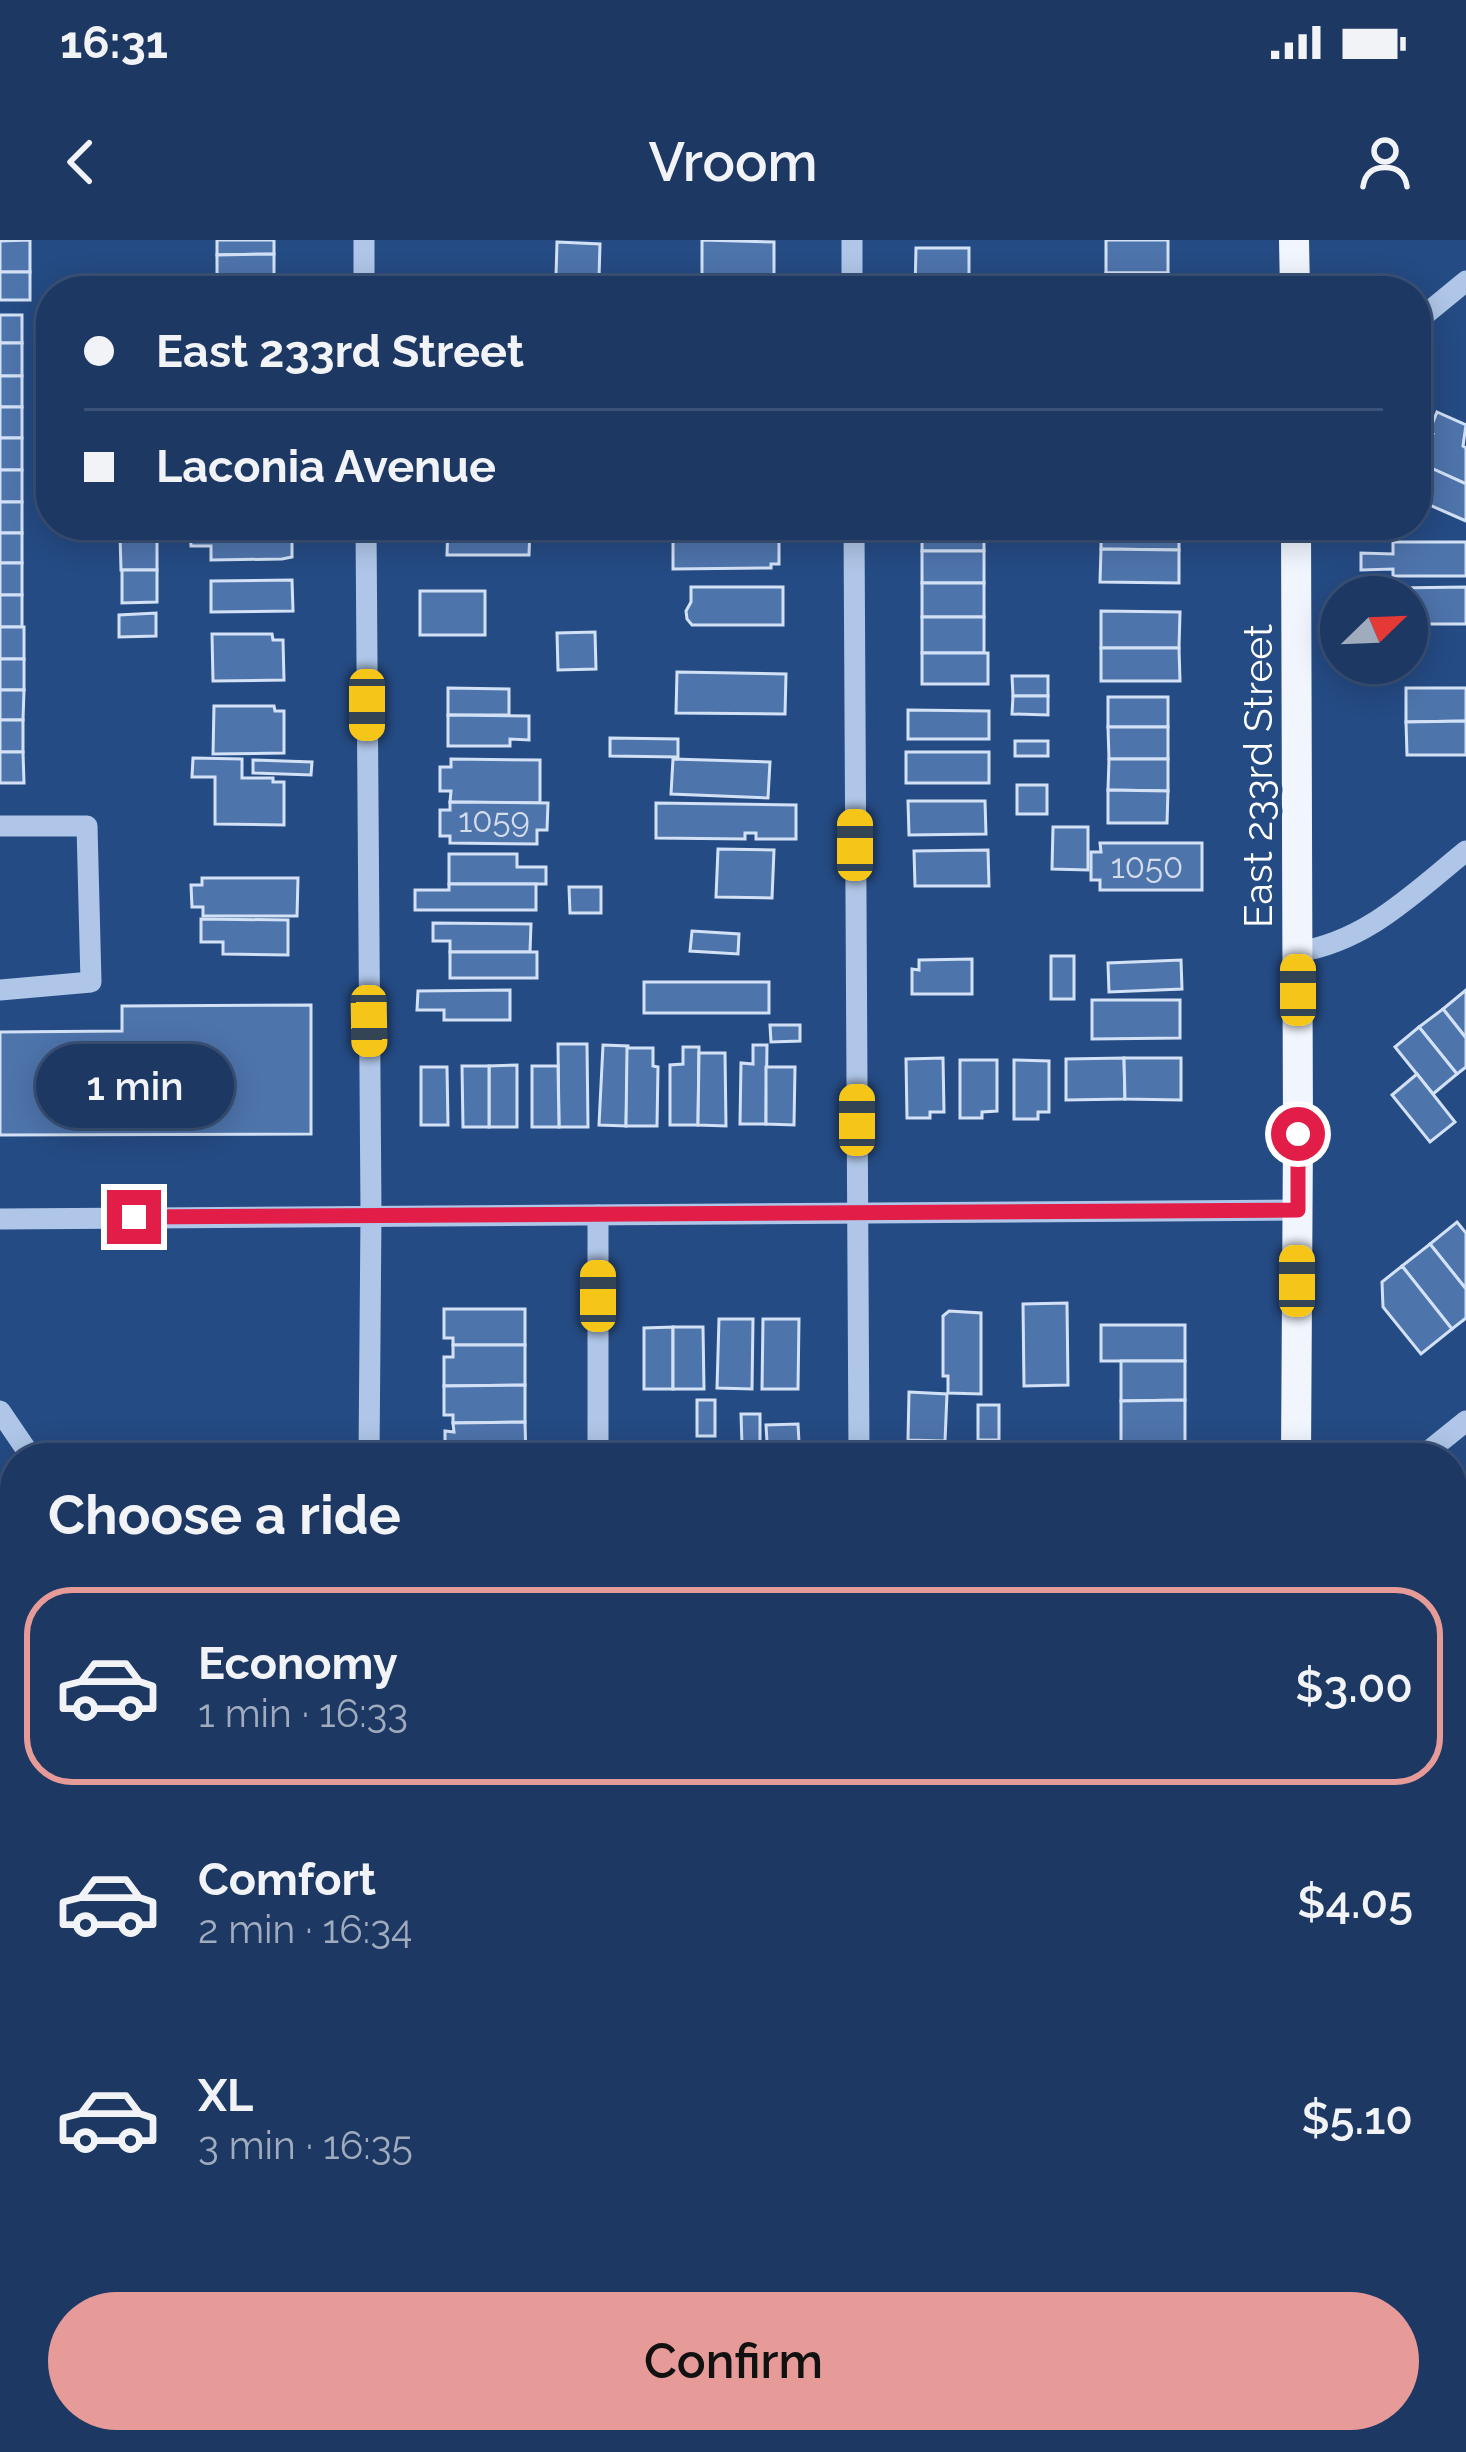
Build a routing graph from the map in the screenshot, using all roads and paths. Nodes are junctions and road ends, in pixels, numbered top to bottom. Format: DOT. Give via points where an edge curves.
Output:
graph roads {
  1 [pos="364,240"];
  2 [pos="852,240"];
  3 [pos="1294,240"];
  4 [pos="364,276"];
  5 [pos="852,276"];
  6 [pos="1294,276"];
  7 [pos="1466,281"];
  8 [pos="1431,310"];
  9 [pos="366,540"];
  10 [pos="854,540"];
  11 [pos="1296,540"];
  12 [pos="0,826"];
  13 [pos="1466,851"];
  14 [pos="1298,952"];
  15 [pos="0,990"];
  16 [pos="1298,1210"];
  17 [pos="857,1212"];
  18 [pos="371,1214"];
  19 [pos="598,1215"];
  20 [pos="0,1219"];
  21 [pos="0,1411"];
  22 [pos="1466,1420"];
  23 [pos="22,1443"];
  24 [pos="369,1443"];
  25 [pos="598,1443"];
  26 [pos="859,1443"];
  27 [pos="1296,1443"];
  28 [pos="1438,1443"];
  1 -- 4 [label="street"];
  2 -- 5 [label="street"];
  3 -- 6 [label="main road"];
  7 -- 8 [label="street"];
  9 -- 18 [label="street"];
  10 -- 17 [label="street"];
  11 -- 14 [label="main road, East 233rd Street"];
  12 -- 15 [label="street" via="87,826 92,982"];
  13 -- 14 [label="street" via="1362,931"];
  14 -- 16 [label="main road, East 233rd Street"];
  16 -- 17 [label="street"];
  16 -- 27 [label="main road, East 233rd Street"];
  17 -- 19 [label="street"];
  17 -- 26 [label="street"];
  18 -- 19 [label="street"];
  18 -- 20 [label="street"];
  18 -- 24 [label="street"];
  19 -- 25 [label="street"];
  21 -- 23 [label="street"];
  22 -- 28 [label="street"];
}
